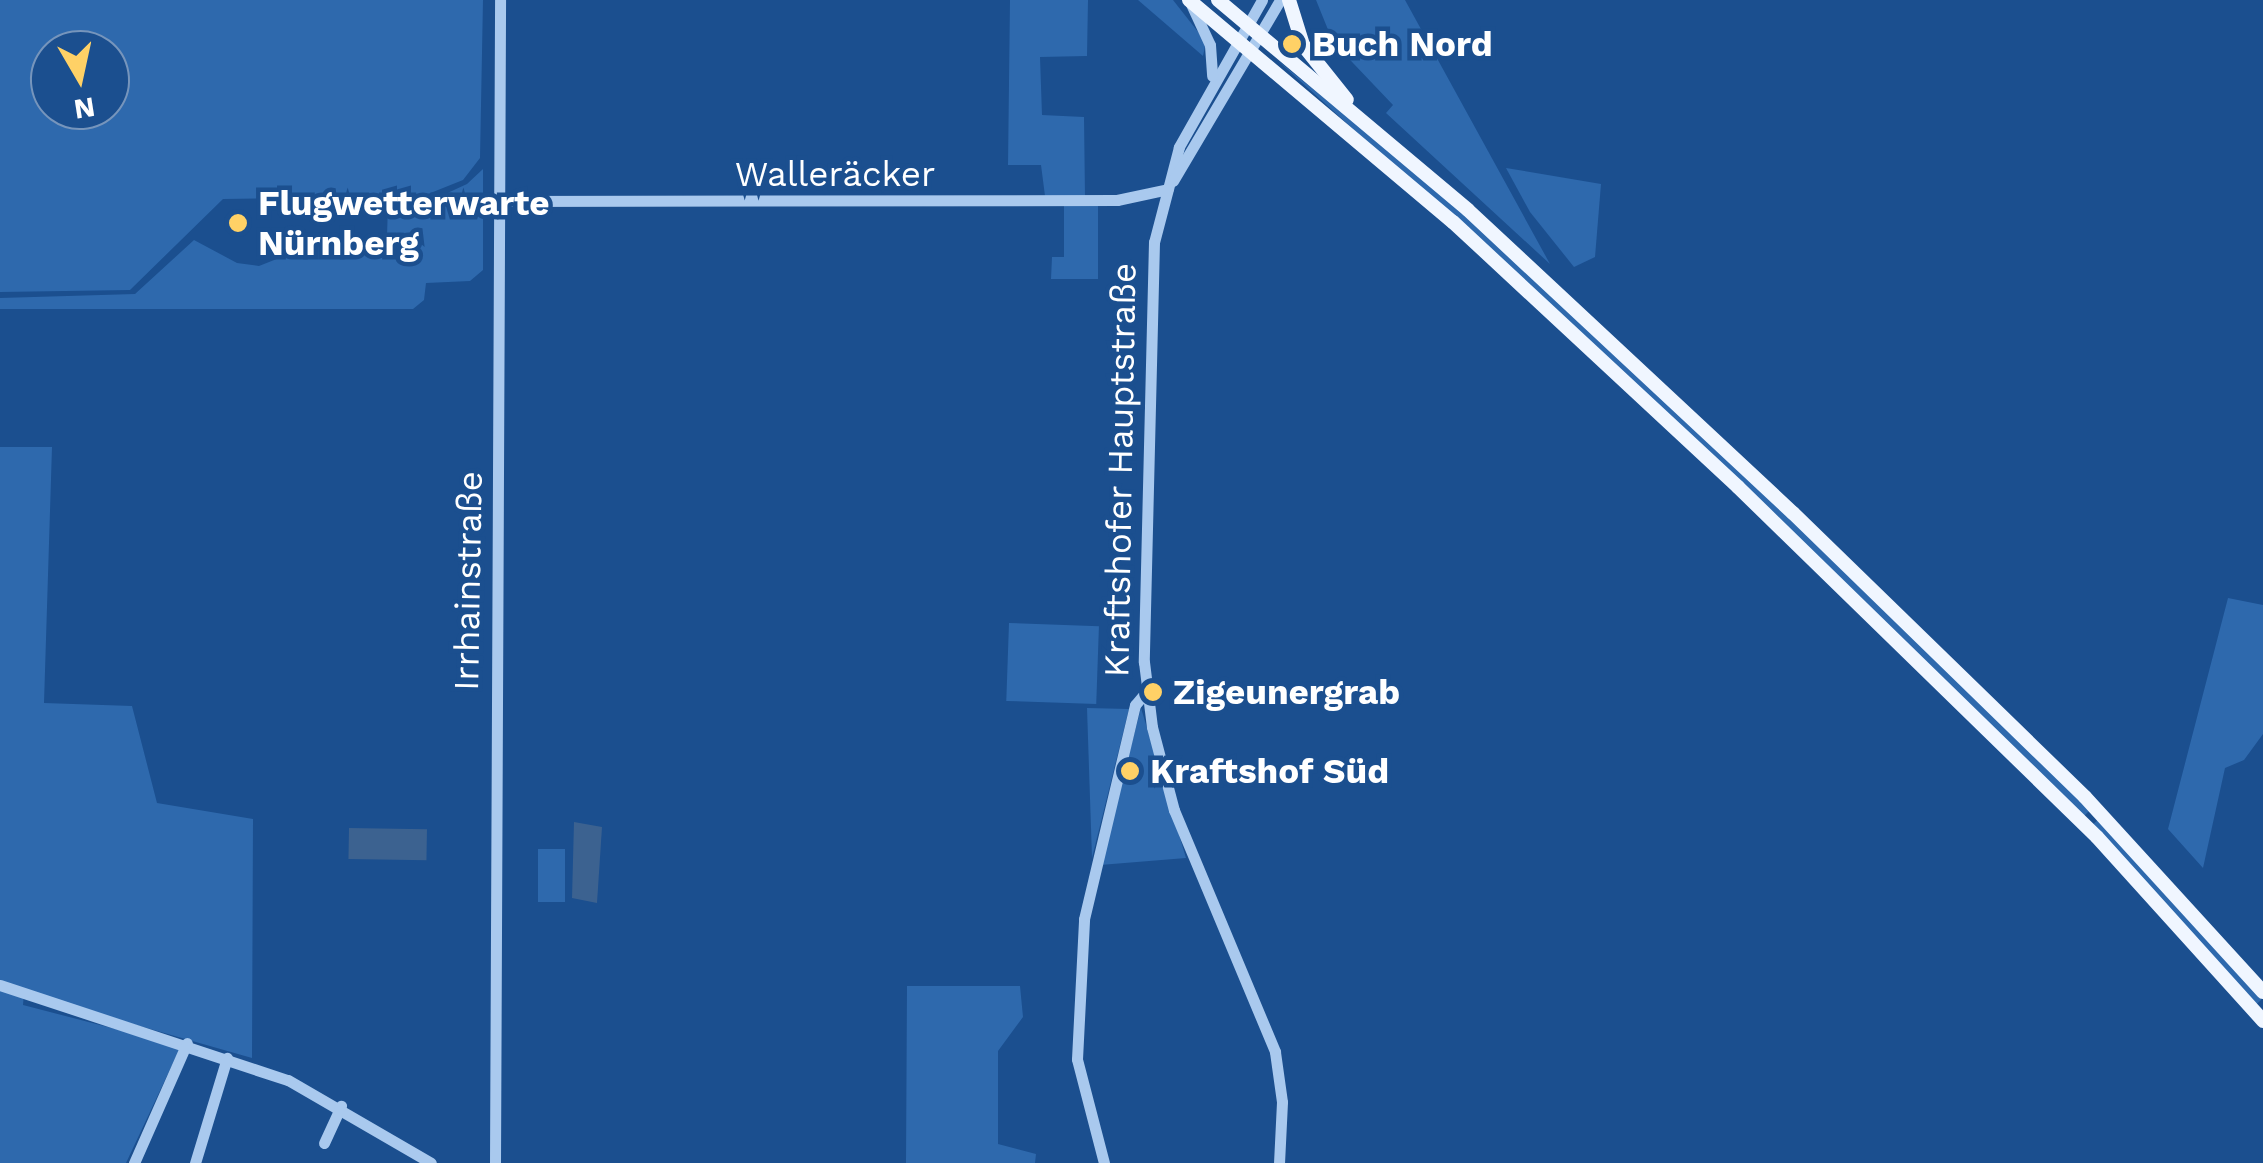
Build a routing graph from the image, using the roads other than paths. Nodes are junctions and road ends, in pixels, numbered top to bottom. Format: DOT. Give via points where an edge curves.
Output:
graph roads {
  1 [pos="500,0"];
  2 [pos="1189,0"];
  3 [pos="1218,0"];
  4 [pos="1262,0"];
  5 [pos="1280,0"];
  6 [pos="1289,0"];
  7 [pos="1248,26"];
  8 [pos="1262,37"];
  9 [pos="1238,40"];
  10 [pos="1254,53"];
  11 [pos="1211,85"];
  12 [pos="1358,118"];
  13 [pos="1168,189"];
  14 [pos="500,201"];
  15 [pos="1146,692"];
  16 [pos="0,985"];
  17 [pos="2263,992"];
  18 [pos="2263,1021"];
  19 [pos="187,1044"];
  20 [pos="226,1058"];
  21 [pos="341,1106"];
  22 [pos="324,1143"];
  23 [pos="134,1163"];
  24 [pos="195,1163"];
  25 [pos="431,1163"];
  26 [pos="495,1163"];
  27 [pos="1104,1163"];
  28 [pos="1279,1163"];
  1 -- 14 [label="street, Irrhainstraße"];
  2 -- 9 [label="main road"];
  2 -- 11 [label="street" via="1210,44"];
  3 -- 7 [label="main road"];
  4 -- 7 [label="street, Kraftshofer Hauptstraße"];
  5 -- 8 [label="street, Kraftshofer Hauptstraße"];
  6 -- 12 [label="main road" via="1303,45"];
  7 -- 8 [label="main road"];
  7 -- 9 [label="street, Kraftshofer Hauptstraße"];
  8 -- 10 [label="street, Kraftshofer Hauptstraße"];
  8 -- 12 [label="main road"];
  9 -- 10 [label="main road"];
  9 -- 11 [label="street, Kraftshofer Hauptstraße"];
  10 -- 13 [label="street, Kraftshofer Hauptstraße"];
  10 -- 18 [label="main road" via="1453,222 1644,399 2071,810"];
  11 -- 13 [label="street, Kraftshofer Hauptstraße" via="1175,155"];
  12 -- 17 [label="main road" via="1680,407 2085,797"];
  13 -- 14 [label="street, Walleräcker" via="1117,200"];
  13 -- 15 [label="street, Kraftshofer Hauptstraße" via="1149,278"];
  14 -- 26 [label="street, Irrhainstraße"];
  15 -- 27 [label="street, Kraftshofer Hauptstraße" via="1136,705 1084,919 1077,1060"];
  15 -- 28 [label="street" via="1174,810 1270,1036 1282,1102"];
  16 -- 19 [label="street" via="37,1002"];
  19 -- 20 [label="street"];
  19 -- 23 [label="street"];
  20 -- 21 [label="street"];
  20 -- 24 [label="street"];
  21 -- 22 [label="street"];
  21 -- 25 [label="street"];
}
